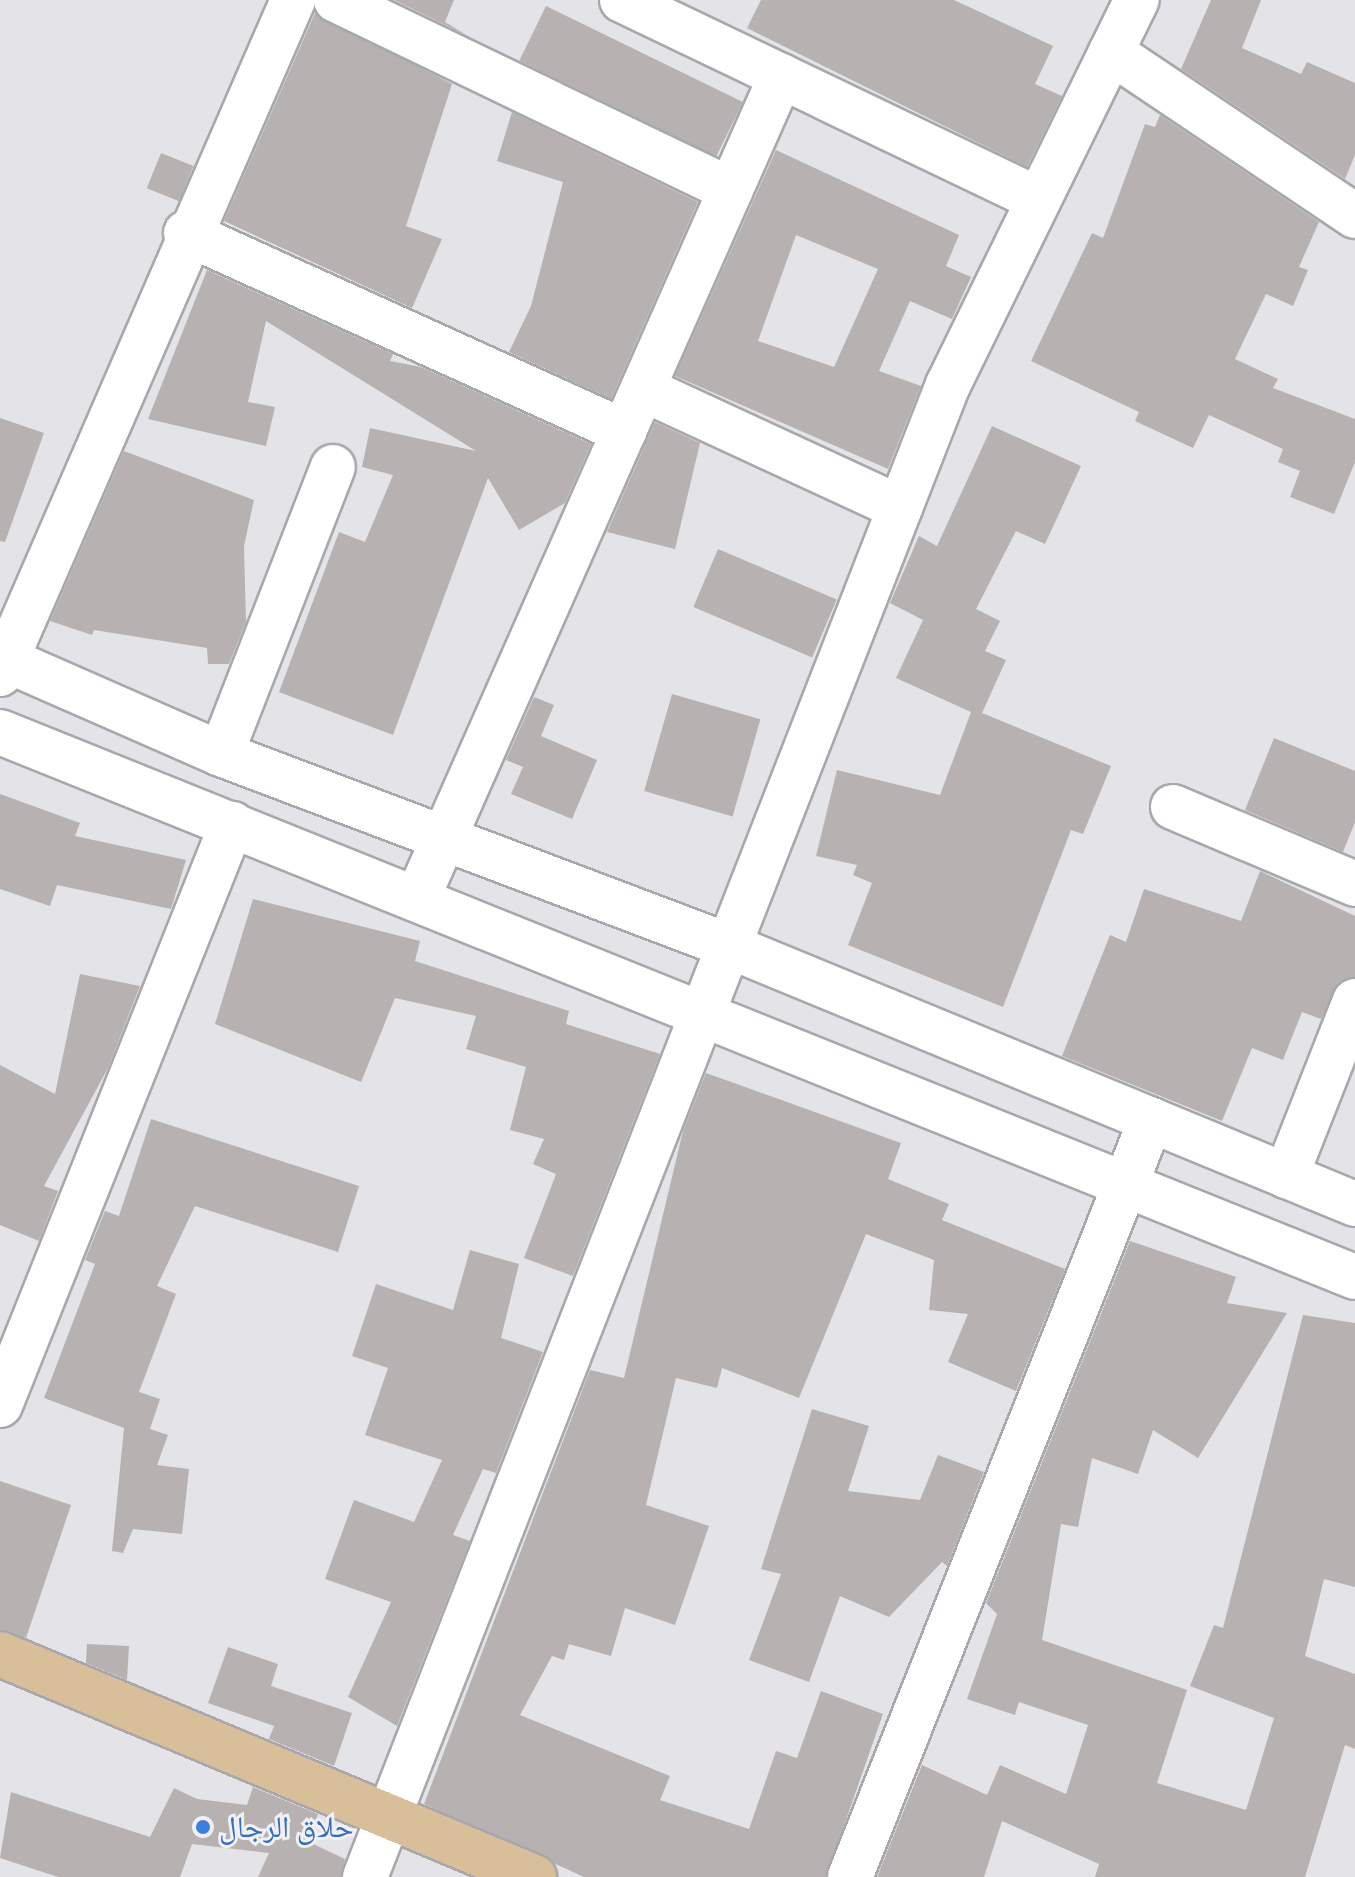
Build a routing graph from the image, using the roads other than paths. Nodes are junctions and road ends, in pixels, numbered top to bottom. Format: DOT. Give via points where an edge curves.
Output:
graph roads {
  1 [pos="293,0"];
  2 [pos="336,0"];
  3 [pos="622,0"];
  4 [pos="1137,0"];
  5 [pos="1111,52"];
  6 [pos="781,76"];
  7 [pos="731,190"];
  8 [pos="1039,200"];
  9 [pos="1355,216"];
  10 [pos="186,233"];
  11 [pos="643,389"];
  12 [pos="624,432"];
  13 [pos="333,467"];
  14 [pos="900,508"];
  15 [pos="2,664"];
  16 [pos="0,732"];
  17 [pos="221,754"];
  18 [pos="1173,807"];
  19 [pos="232,824"];
  20 [pos="445,837"];
  21 [pos="1355,884"];
  22 [pos="417,899"];
  23 [pos="729,946"];
  24 [pos="1355,1001"];
  25 [pos="703,1015"];
  26 [pos="1151,1120"];
  27 [pos="1286,1176"];
  28 [pos="1125,1184"];
  29 [pos="1355,1204"];
  30 [pos="1355,1277"];
  31 [pos="0,1405"];
  32 [pos="0,1654"];
  33 [pos="391,1814"];
  34 [pos="365,1877"];
  35 [pos="534,1877"];
  36 [pos="850,1877"];
  1 -- 10 [label="street"];
  2 -- 7 [label="street"];
  3 -- 6 [label="street"];
  4 -- 5 [label="street"];
  5 -- 8 [label="street"];
  5 -- 9 [label="street"];
  6 -- 7 [label="street"];
  6 -- 8 [label="street"];
  7 -- 11 [label="street"];
  8 -- 14 [label="street" via="948,385"];
  10 -- 12 [label="street"];
  10 -- 15 [label="street"];
  11 -- 12 [label="street"];
  11 -- 14 [label="street"];
  12 -- 20 [label="street"];
  13 -- 17 [label="street"];
  14 -- 23 [label="street"];
  15 -- 17 [label="street"];
  16 -- 19 [label="street"];
  17 -- 20 [label="street"];
  18 -- 21 [label="street"];
  19 -- 22 [label="street"];
  19 -- 31 [label="street"];
  20 -- 22 [label="street"];
  20 -- 23 [label="street"];
  22 -- 25 [label="street"];
  23 -- 25 [label="street"];
  23 -- 26 [label="street"];
  24 -- 27 [label="street"];
  25 -- 28 [label="street"];
  25 -- 33 [label="street"];
  26 -- 27 [label="street"];
  26 -- 28 [label="street"];
  27 -- 29 [label="street"];
  28 -- 30 [label="street"];
  28 -- 36 [label="street"];
  32 -- 33 [label="main road"];
  33 -- 34 [label="street"];
  33 -- 35 [label="main road"];
}
